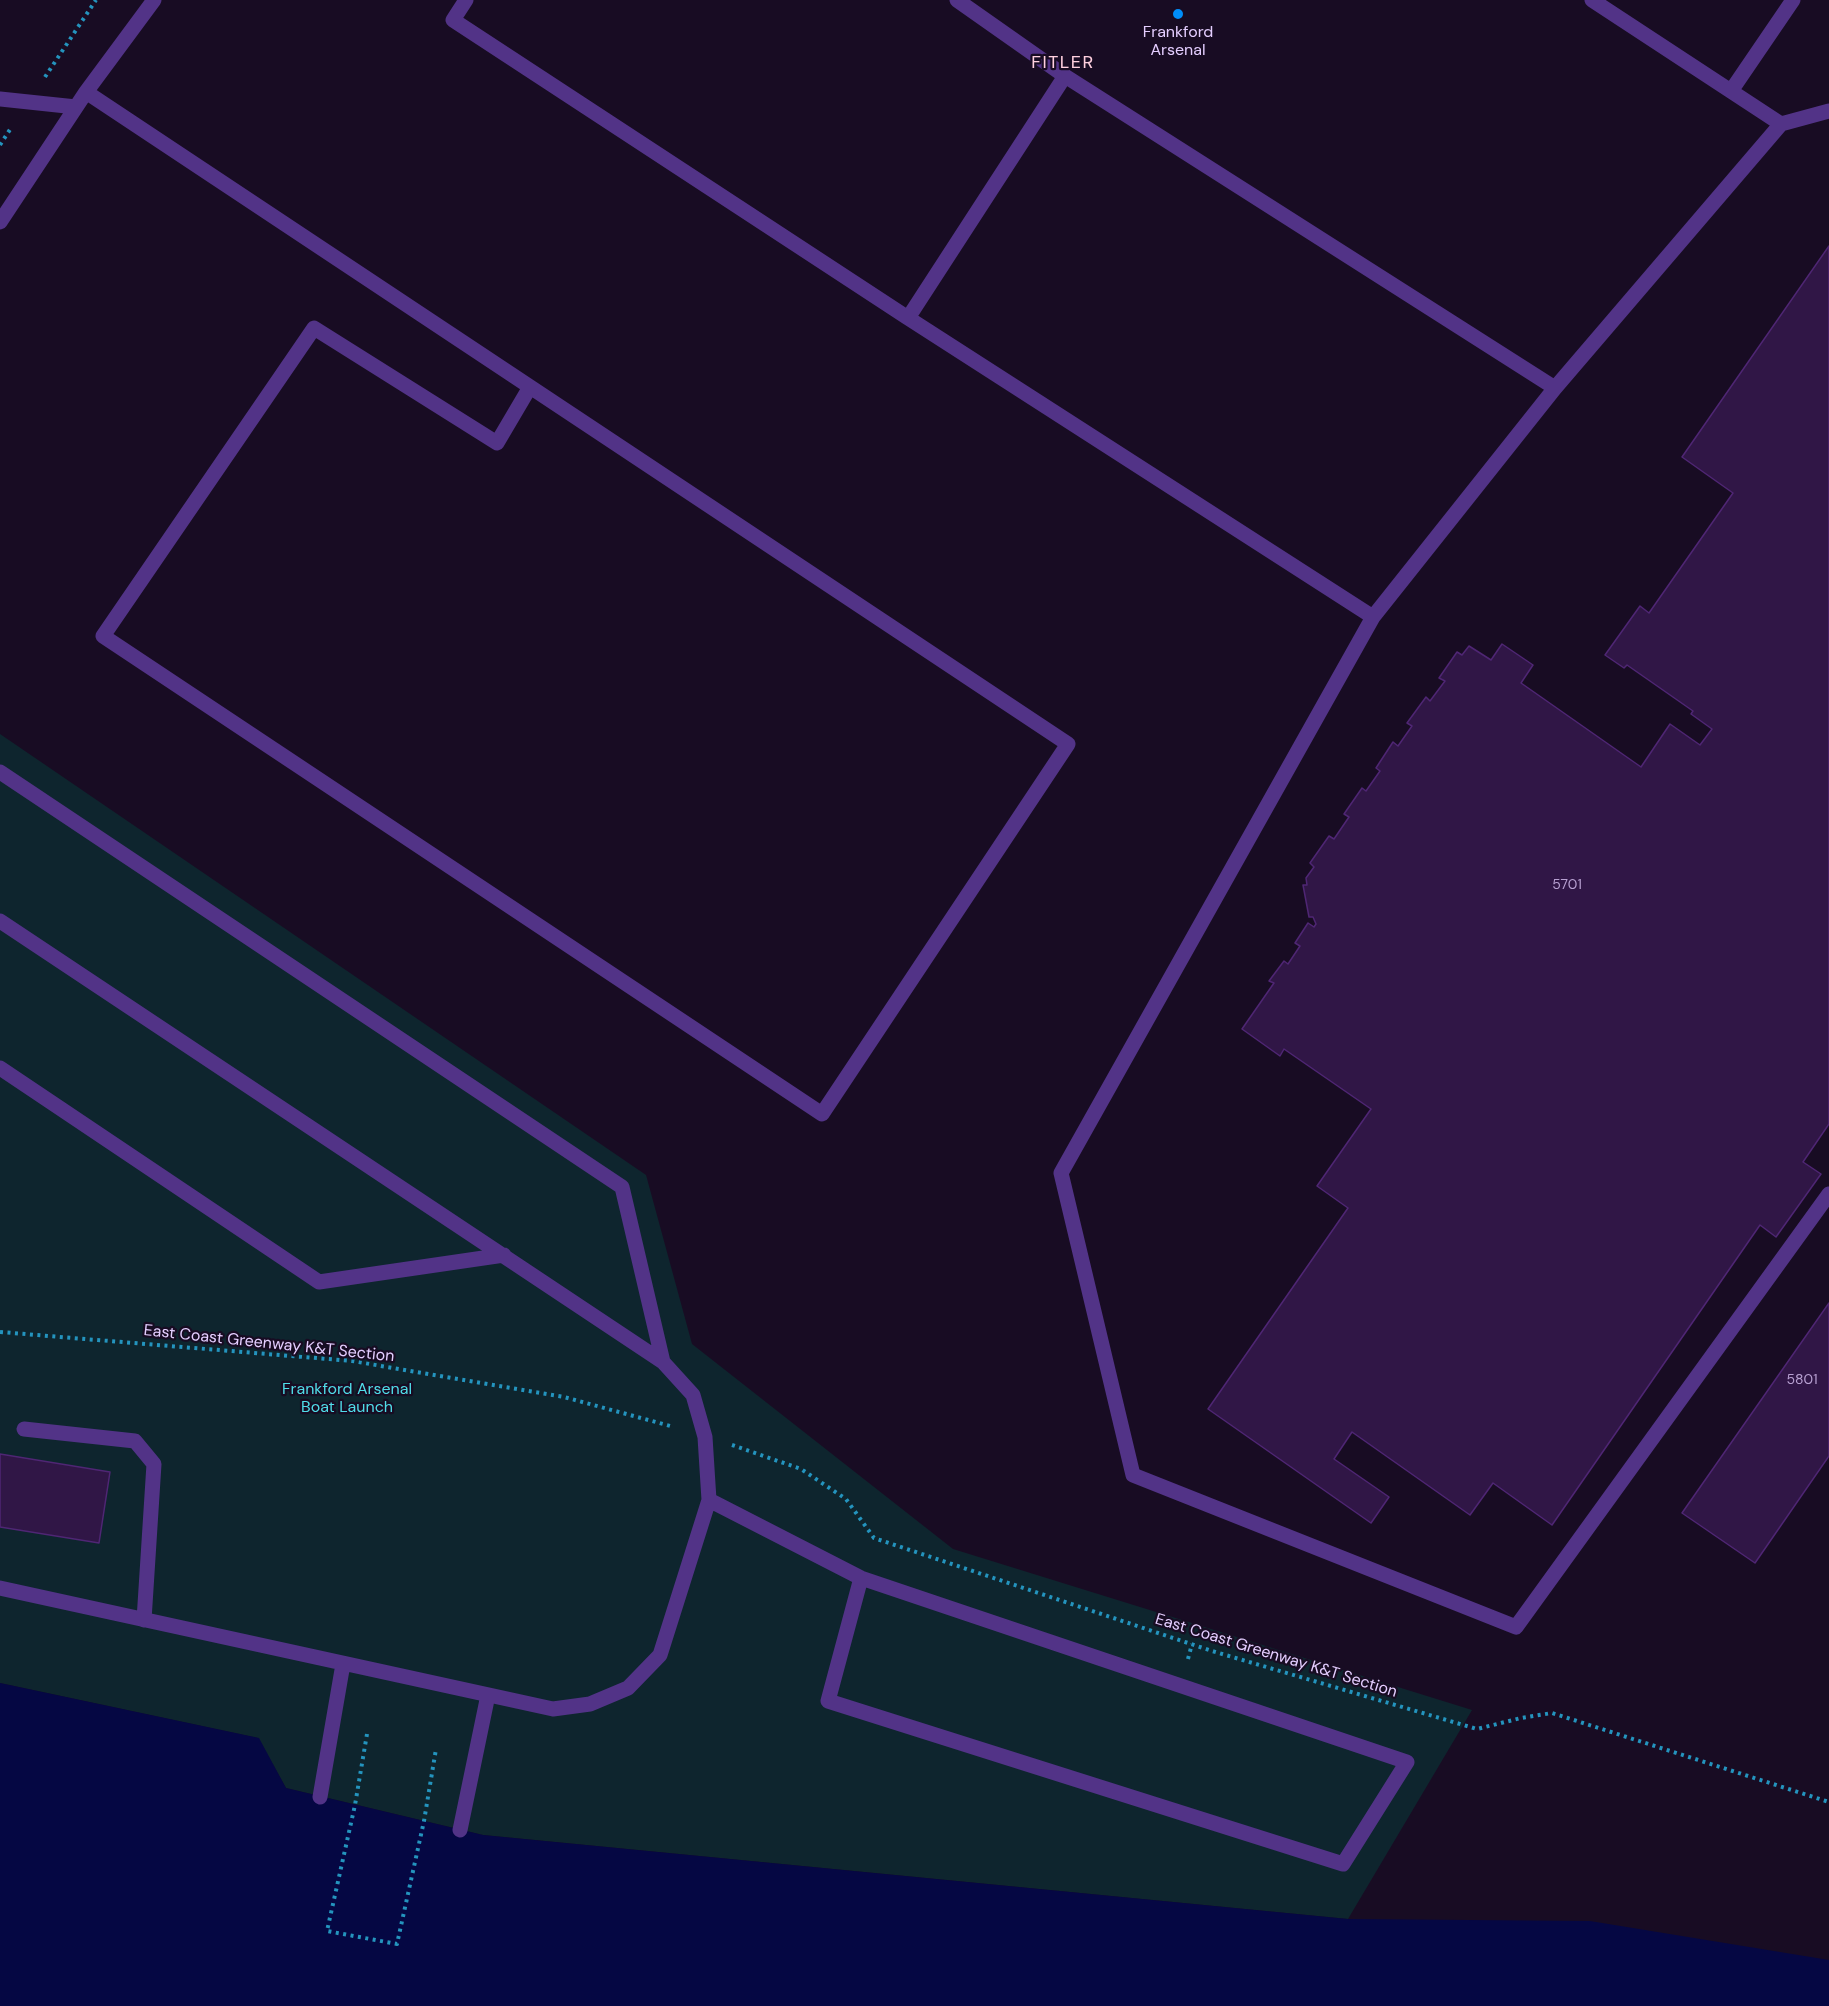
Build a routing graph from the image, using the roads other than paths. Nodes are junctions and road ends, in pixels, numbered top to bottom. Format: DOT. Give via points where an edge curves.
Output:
graph roads {
  1 [pos="154,0"];
  2 [pos="466,0"];
  3 [pos="957,0"];
  4 [pos="1592,0"];
  5 [pos="1793,0"];
  6 [pos="1065,76"];
  7 [pos="86,92"];
  8 [pos="1731,92"];
  9 [pos="0,99"];
  10 [pos="76,107"];
  11 [pos="1829,111"];
  12 [pos="1781,124"];
  13 [pos="0,222"];
  14 [pos="908,318"];
  15 [pos="530,387"];
  16 [pos="1555,388"];
  17 [pos="1373,617"];
  18 [pos="0,772"];
  19 [pos="0,921"];
  20 [pos="0,1068"];
  21 [pos="1829,1194"];
  22 [pos="504,1255"];
  23 [pos="663,1362"];
  24 [pos="24,1429"];
  25 [pos="709,1500"];
  26 [pos="861,1578"];
  27 [pos="0,1588"];
  28 [pos="144,1620"];
  29 [pos="343,1664"];
  30 [pos="488,1695"];
  31 [pos="320,1797"];
  32 [pos="460,1830"];
  1 -- 7 [label="lane"];
  2 -- 14 [label="lane" via="453,20"];
  3 -- 6 [label="lane"];
  4 -- 8 [label="lane"];
  5 -- 8 [label="lane"];
  6 -- 14 [label="lane"];
  6 -- 16 [label="lane"];
  7 -- 10 [label="lane"];
  7 -- 15 [label="lane"];
  8 -- 12 [label="lane"];
  9 -- 10 [label="lane"];
  10 -- 13 [label="lane"];
  11 -- 12 [label="lane"];
  12 -- 16 [label="lane"];
  14 -- 17 [label="lane"];
  15 -- 15 [label="lane" via="1068,744 822,1114 103,636 314,328 497,443"];
  16 -- 17 [label="lane"];
  17 -- 21 [label="lane" via="1061,1173 1133,1475 1516,1627"];
  18 -- 23 [label="lane" via="622,1187"];
  19 -- 22 [label="lane"];
  20 -- 22 [label="lane" via="319,1282"];
  22 -- 23 [label="lane"];
  23 -- 25 [label="lane" via="693,1395 705,1437"];
  24 -- 28 [label="lane" via="135,1441 154,1464"];
  25 -- 26 [label="lane"];
  25 -- 30 [label="lane" via="660,1655 628,1688 590,1704 554,1709"];
  26 -- 26 [label="lane" via="1137,1671 1407,1762 1344,1864 828,1701"];
  27 -- 28 [label="lane"];
  28 -- 29 [label="lane"];
  29 -- 30 [label="lane"];
  29 -- 31 [label="lane"];
  30 -- 32 [label="lane"];
}
